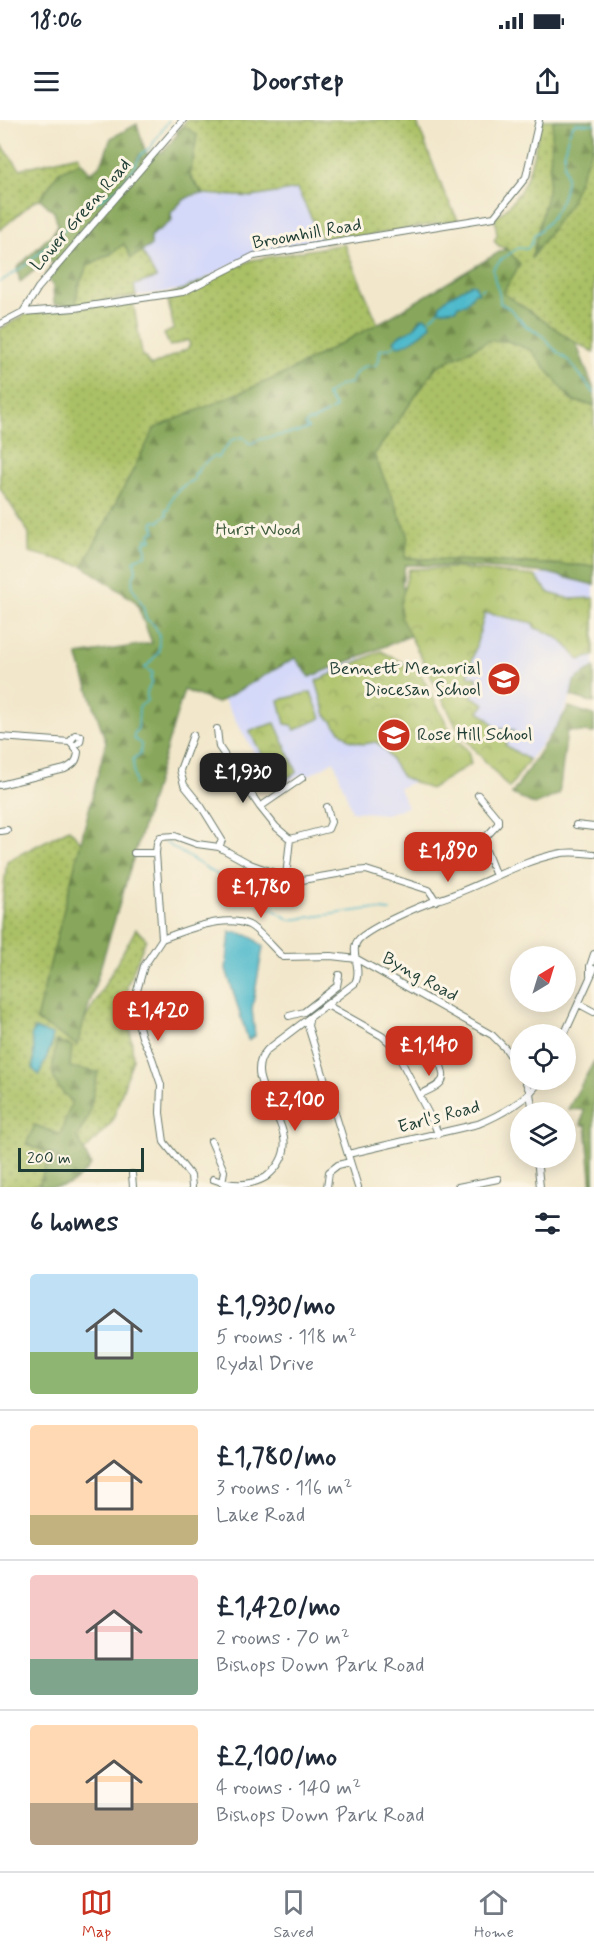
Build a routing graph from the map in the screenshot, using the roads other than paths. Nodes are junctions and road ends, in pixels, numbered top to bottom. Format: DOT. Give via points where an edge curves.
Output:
graph roads {
  1 [pos="183,120"];
  2 [pos="539,120"];
  3 [pos="23,312"];
  4 [pos="0,324"];
  5 [pos="217,729"];
  6 [pos="193,735"];
  7 [pos="0,737"];
  8 [pos="302,778"];
  9 [pos="0,785"];
  10 [pos="478,795"];
  11 [pos="260,807"];
  12 [pos="327,807"];
  13 [pos="576,825"];
  14 [pos="594,826"];
  15 [pos="290,839"];
  16 [pos="219,847"];
  17 [pos="134,853"];
  18 [pos="156,854"];
  19 [pos="594,854"];
  20 [pos="496,876"];
  21 [pos="286,877"];
  22 [pos="436,901"];
  23 [pos="162,939"];
  24 [pos="594,954"];
  25 [pos="357,959"];
  26 [pos="592,972"];
  27 [pos="339,975"];
  28 [pos="579,1004"];
  29 [pos="312,1005"];
  30 [pos="327,1005"];
  31 [pos="319,1012"];
  32 [pos="594,1012"];
  33 [pos="289,1016"];
  34 [pos="309,1020"];
  35 [pos="569,1024"];
  36 [pos="510,1054"];
  37 [pos="436,1056"];
  38 [pos="529,1090"];
  39 [pos="532,1090"];
  40 [pos="530,1093"];
  41 [pos="419,1095"];
  42 [pos="531,1102"];
  43 [pos="438,1134"];
  44 [pos="211,1142"];
  45 [pos="349,1158"];
  46 [pos="538,1168"];
  47 [pos="132,1174"];
  48 [pos="213,1179"];
  49 [pos="498,1179"];
  50 [pos="222,1183"];
  51 [pos="192,1184"];
  52 [pos="133,1187"];
  53 [pos="327,1187"];
  54 [pos="358,1187"];
  55 [pos="458,1187"];
  56 [pos="540,1187"];
  1 -- 3 [label="street, Lower Green Road" via="38,288"];
  2 -- 3 [label="street, Broomhill Road" via="526,177 494,217 254,256 183,292"];
  3 -- 4 [label="street, Lower Green Road"];
  5 -- 11 [label="street" via="219,747"];
  6 -- 16 [label="street" via="180,770 184,784 222,840"];
  7 -- 9 [label="street" via="73,744 78,752 77,760 65,769"];
  8 -- 11 [label="street"];
  10 -- 20 [label="street" via="498,819 483,843"];
  11 -- 15 [label="street"];
  12 -- 15 [label="street" via="331,822 328,829"];
  13 -- 14 [label="street"];
  15 -- 21 [label="street"];
  16 -- 18 [label="street" via="175,836 160,837"];
  16 -- 21 [label="street"];
  17 -- 18 [label="street"];
  18 -- 23 [label="street"];
  19 -- 20 [label="street" via="556,854"];
  20 -- 22 [label="street"];
  21 -- 22 [label="street" via="302,880 366,870 429,890"];
  22 -- 25 [label="street" via="366,934 356,944"];
  23 -- 25 [label="street" via="191,928 230,921 249,925 283,957"];
  23 -- 51 [label="street" via="144,966 133,1005 161,1085 164,1142 187,1170"];
  24 -- 26 [label="street"];
  25 -- 30 [label="street" via="357,980"];
  25 -- 36 [label="street, Byng Road" via="492,1035"];
  26 -- 28 [label="street"];
  27 -- 29 [label="street" via="337,986"];
  28 -- 32 [label="street"];
  28 -- 35 [label="street"];
  29 -- 31 [label="street"];
  29 -- 33 [label="street" via="301,1014"];
  30 -- 31 [label="street"];
  30 -- 41 [label="street" via="390,1043"];
  31 -- 34 [label="street"];
  34 -- 45 [label="street"];
  34 -- 50 [label="street" via="267,1050 258,1065 283,1132 282,1159 268,1175 252,1184"];
  37 -- 41 [label="street" via="444,1078 438,1086"];
  38 -- 40 [label="street"];
  39 -- 40 [label="street"];
  40 -- 42 [label="street"];
  40 -- 43 [label="street, Earl's Road" via="485,1121"];
  41 -- 43 [label="street"];
  43 -- 45 [label="street, Earl's Road"];
  44 -- 50 [label="street" via="224,1171"];
  45 -- 53 [label="street" via="329,1172"];
  45 -- 54 [label="street"];
  46 -- 56 [label="street"];
  47 -- 52 [label="street"];
  48 -- 50 [label="street"];
  49 -- 55 [label="street"];
}
